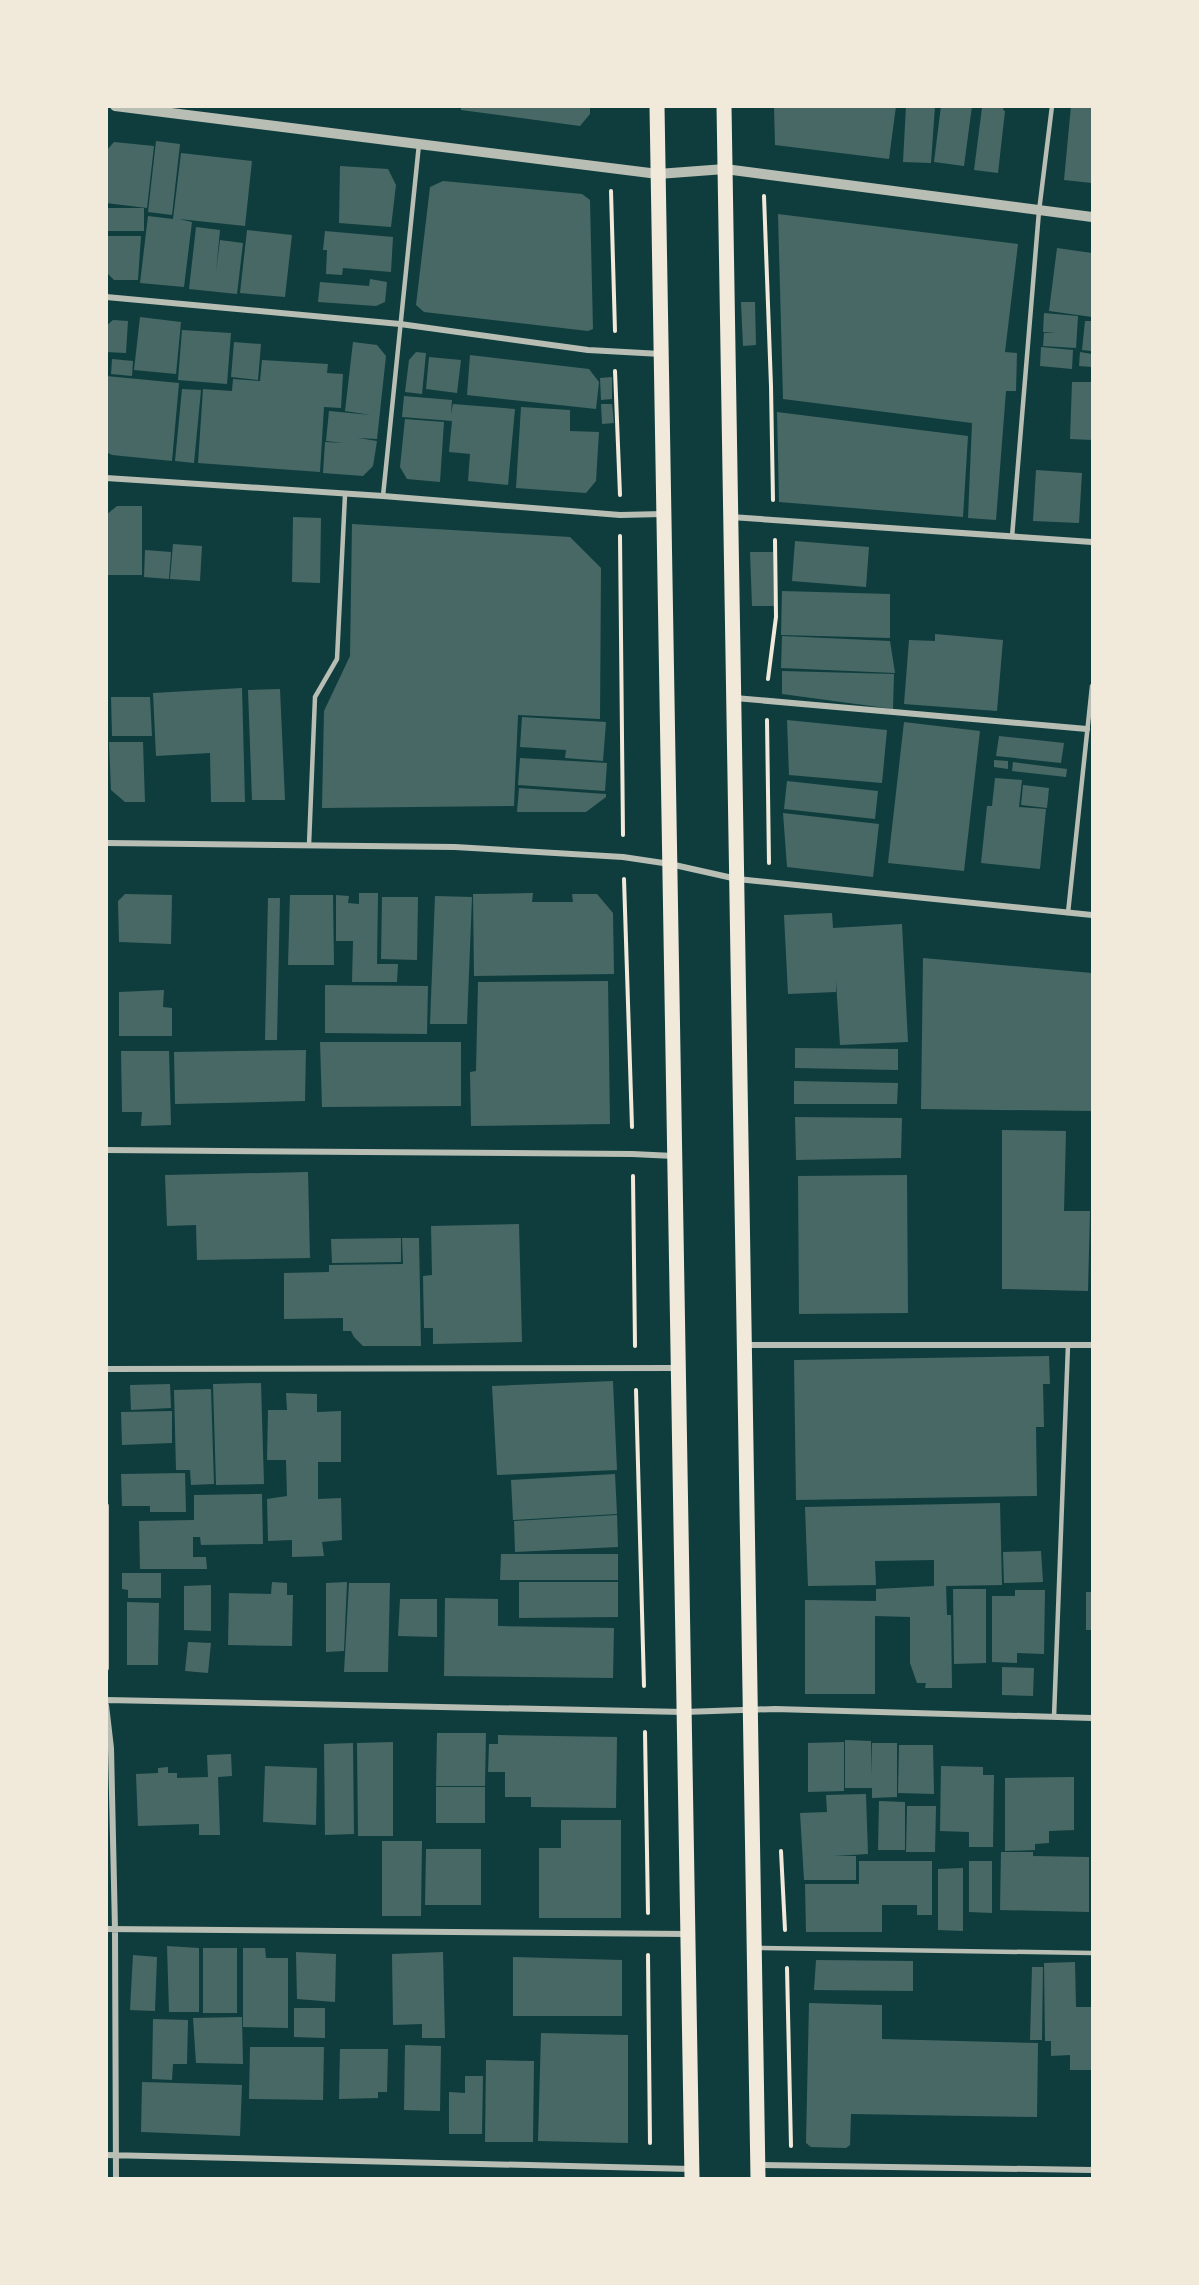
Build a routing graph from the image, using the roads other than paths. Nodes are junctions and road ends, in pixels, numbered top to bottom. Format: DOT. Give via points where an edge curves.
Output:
graph roads {
  1 [pos="115,106"];
  2 [pos="657,106"];
  3 [pos="724,106"];
  4 [pos="1052,106"];
  5 [pos="419,144"];
  6 [pos="725,169"];
  7 [pos="658,174"];
  8 [pos="1039,211"];
  9 [pos="1092,217"];
  10 [pos="106,297"];
  11 [pos="400,324"];
  12 [pos="661,354"];
  13 [pos="106,478"];
  14 [pos="345,495"];
  15 [pos="383,496"];
  16 [pos="664,514"];
  17 [pos="731,517"];
  18 [pos="1012,537"];
  19 [pos="1092,542"];
  20 [pos="1092,686"];
  21 [pos="734,698"];
  22 [pos="1087,729"];
  23 [pos="106,843"];
  24 [pos="309,845"];
  25 [pos="670,864"];
  26 [pos="736,879"];
  27 [pos="1068,913"];
  28 [pos="1092,915"];
  29 [pos="106,1150"];
  30 [pos="674,1156"];
  31 [pos="744,1345"];
  32 [pos="1068,1345"];
  33 [pos="1092,1345"];
  34 [pos="678,1368"];
  35 [pos="106,1369"];
  36 [pos="106,1506"];
  37 [pos="106,1668"];
  38 [pos="106,1700"];
  39 [pos="106,1705"];
  40 [pos="750,1709"];
  41 [pos="684,1712"];
  42 [pos="1054,1717"];
  43 [pos="1092,1718"];
  44 [pos="106,1929"];
  45 [pos="115,1929"];
  46 [pos="688,1934"];
  47 [pos="754,1948"];
  48 [pos="1092,1953"];
  49 [pos="106,2155"];
  50 [pos="117,2156"];
  51 [pos="1092,2170"];
  52 [pos="758,2172"];
  53 [pos="692,2174"];
  54 [pos="116,2178"];
  1 -- 5 [label="street"];
  2 -- 7 [label="main road"];
  3 -- 6 [label="main road"];
  4 -- 8 [label="lane"];
  5 -- 7 [label="street"];
  5 -- 11 [label="lane"];
  6 -- 7 [label="street"];
  6 -- 8 [label="street"];
  6 -- 17 [label="main road"];
  7 -- 12 [label="main road"];
  8 -- 9 [label="street"];
  8 -- 18 [label="lane"];
  10 -- 11 [label="street"];
  11 -- 12 [label="street" via="588,350"];
  11 -- 15 [label="lane"];
  12 -- 16 [label="main road"];
  13 -- 14 [label="street"];
  14 -- 15 [label="street"];
  14 -- 24 [label="lane" via="337,659 315,697"];
  15 -- 16 [label="street" via="620,515"];
  16 -- 25 [label="main road"];
  17 -- 18 [label="street"];
  17 -- 21 [label="main road"];
  18 -- 19 [label="street"];
  20 -- 22 [label="lane"];
  21 -- 22 [label="street"];
  21 -- 26 [label="main road"];
  22 -- 27 [label="lane"];
  23 -- 24 [label="street"];
  24 -- 25 [label="street" via="455,847 623,857"];
  25 -- 26 [label="street"];
  25 -- 30 [label="main road"];
  26 -- 27 [label="street"];
  26 -- 31 [label="main road"];
  27 -- 28 [label="street"];
  29 -- 30 [label="street"];
  30 -- 34 [label="main road"];
  31 -- 32 [label="street"];
  31 -- 40 [label="main road"];
  32 -- 33 [label="street"];
  32 -- 42 [label="lane"];
  34 -- 35 [label="street"];
  34 -- 41 [label="main road"];
  36 -- 37 [label="street"];
  38 -- 41 [label="street"];
  39 -- 45 [label="street" via="111,1748"];
  40 -- 41 [label="street"];
  40 -- 42 [label="street"];
  40 -- 47 [label="main road"];
  41 -- 46 [label="main road"];
  42 -- 43 [label="street"];
  44 -- 45 [label="street"];
  45 -- 46 [label="street"];
  45 -- 50 [label="street"];
  46 -- 53 [label="main road"];
  47 -- 48 [label="lane"];
  47 -- 52 [label="main road"];
  49 -- 50 [label="street"];
  50 -- 53 [label="street"];
  50 -- 54 [label="street"];
  51 -- 52 [label="street"];
}
